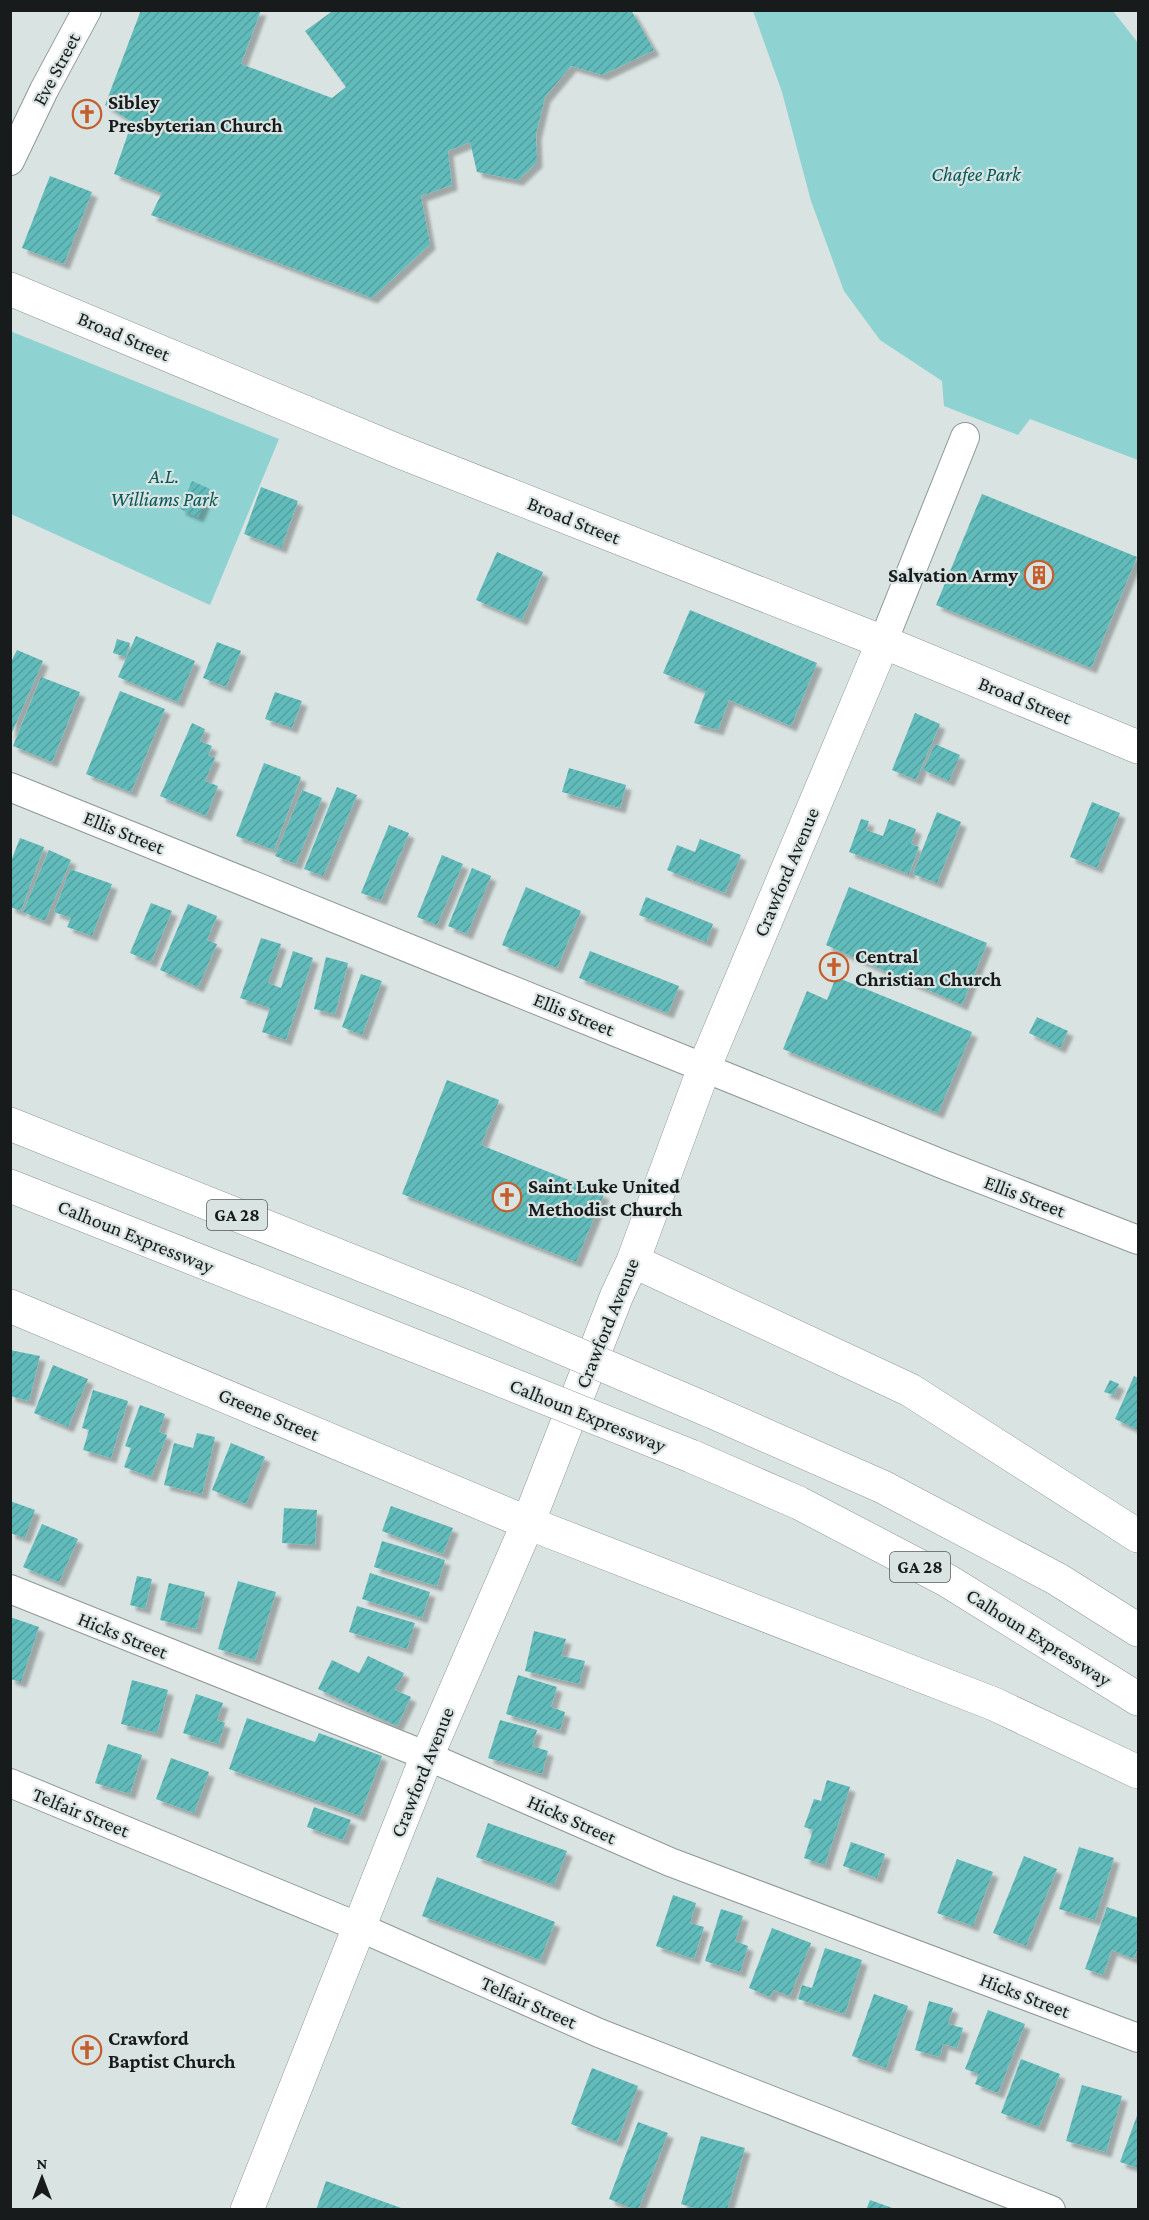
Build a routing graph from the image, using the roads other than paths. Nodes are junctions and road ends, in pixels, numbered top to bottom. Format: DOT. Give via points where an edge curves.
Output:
graph roads {
  1 [pos="87,10"];
  2 [pos="10,161"];
  3 [pos="10,289"];
  4 [pos="965,437"];
  5 [pos="883,642"];
  6 [pos="1138,747"];
  7 [pos="10,787"];
  8 [pos="704,1068"];
  9 [pos="10,1124"];
  10 [pos="10,1186"];
  11 [pos="1138,1240"];
  12 [pos="633,1261"];
  13 [pos="10,1306"];
  14 [pos="528,1523"];
  15 [pos="1138,1536"];
  16 [pos="10,1589"];
  17 [pos="1138,1630"];
  18 [pos="1138,1699"];
  19 [pos="427,1756"];
  20 [pos="1138,1772"];
  21 [pos="10,1783"];
  22 [pos="359,1927"];
  23 [pos="1138,2038"];
  24 [pos="247,2210"];
  25 [pos="1052,2210"];
  1 -- 2 [label="street, Eve Street"];
  3 -- 5 [label="main road, Broad Street" via="398,451"];
  4 -- 5 [label="street, Crawford Avenue"];
  5 -- 6 [label="main road, Broad Street"];
  5 -- 8 [label="main road, Crawford Avenue"];
  7 -- 8 [label="street, Ellis Street"];
  8 -- 11 [label="street, Ellis Street"];
  8 -- 12 [label="main road, Crawford Avenue"];
  9 -- 17 [label="main road, GA 28, bridge" via="464,1306 883,1487 1057,1579"];
  10 -- 18 [label="main road, Calhoun Expressway / GA 28, bridge" via="691,1456 799,1503 948,1581"];
  12 -- 14 [label="main road, Crawford Avenue"];
  12 -- 15 [label="main road" via="910,1390"];
  13 -- 14 [label="main road, Greene Street"];
  14 -- 19 [label="main road, Crawford Avenue"];
  14 -- 20 [label="main road, Greene Street" via="994,1704"];
  16 -- 19 [label="street, Hicks Street"];
  19 -- 22 [label="main road, Crawford Avenue"];
  19 -- 23 [label="street, Hicks Street" via="670,1862"];
  21 -- 22 [label="street, Telfair Street"];
  22 -- 24 [label="main road, Crawford Avenue"];
  22 -- 25 [label="street, Telfair Street" via="599,2033"];
}
